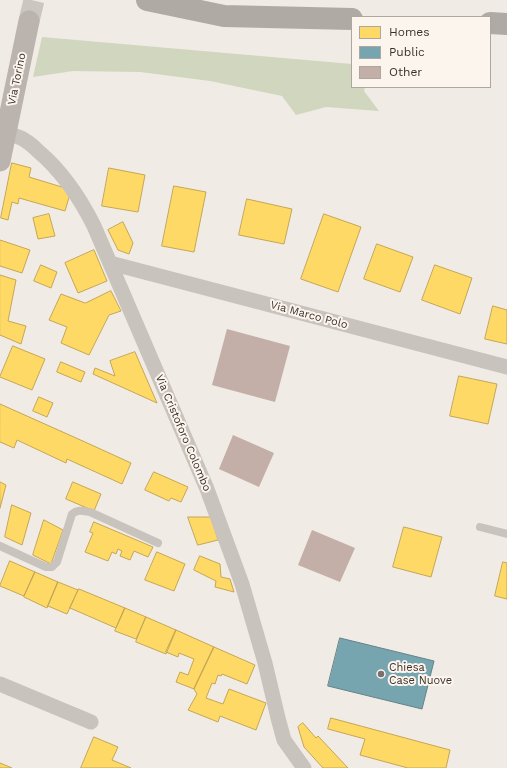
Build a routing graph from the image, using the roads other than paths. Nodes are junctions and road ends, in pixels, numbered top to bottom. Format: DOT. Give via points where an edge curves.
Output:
graph roads {
  1 [pos="147,0"];
  2 [pos="351,19"];
  3 [pos="29,21"];
  4 [pos="491,23"];
  5 [pos="507,24"];
  6 [pos="6,133"];
  7 [pos="0,161"];
  8 [pos="110,263"];
  9 [pos="507,367"];
  10 [pos="480,527"];
  11 [pos="507,534"];
  12 [pos="158,543"];
  13 [pos="0,546"];
  14 [pos="0,684"];
  15 [pos="91,722"];
  16 [pos="304,768"];
  1 -- 2 [label="highway" via="224,16"];
  3 -- 6 [label="street, Via Torino"];
  4 -- 5 [label="highway"];
  6 -- 7 [label="street, Via Torino"];
  6 -- 8 [label="street, Via Cristoforo Colombo" via="26,140 54,166 74,190 94,226"];
  8 -- 9 [label="street, Via Marco Polo"];
  8 -- 16 [label="street, Via Cristoforo Colombo" via="207,489 242,584 284,740"];
  10 -- 11 [label="lane"];
  12 -- 13 [label="lane" via="90,512 80,510 72,514 57,562 52,567 46,567"];
  14 -- 15 [label="street"];
}
